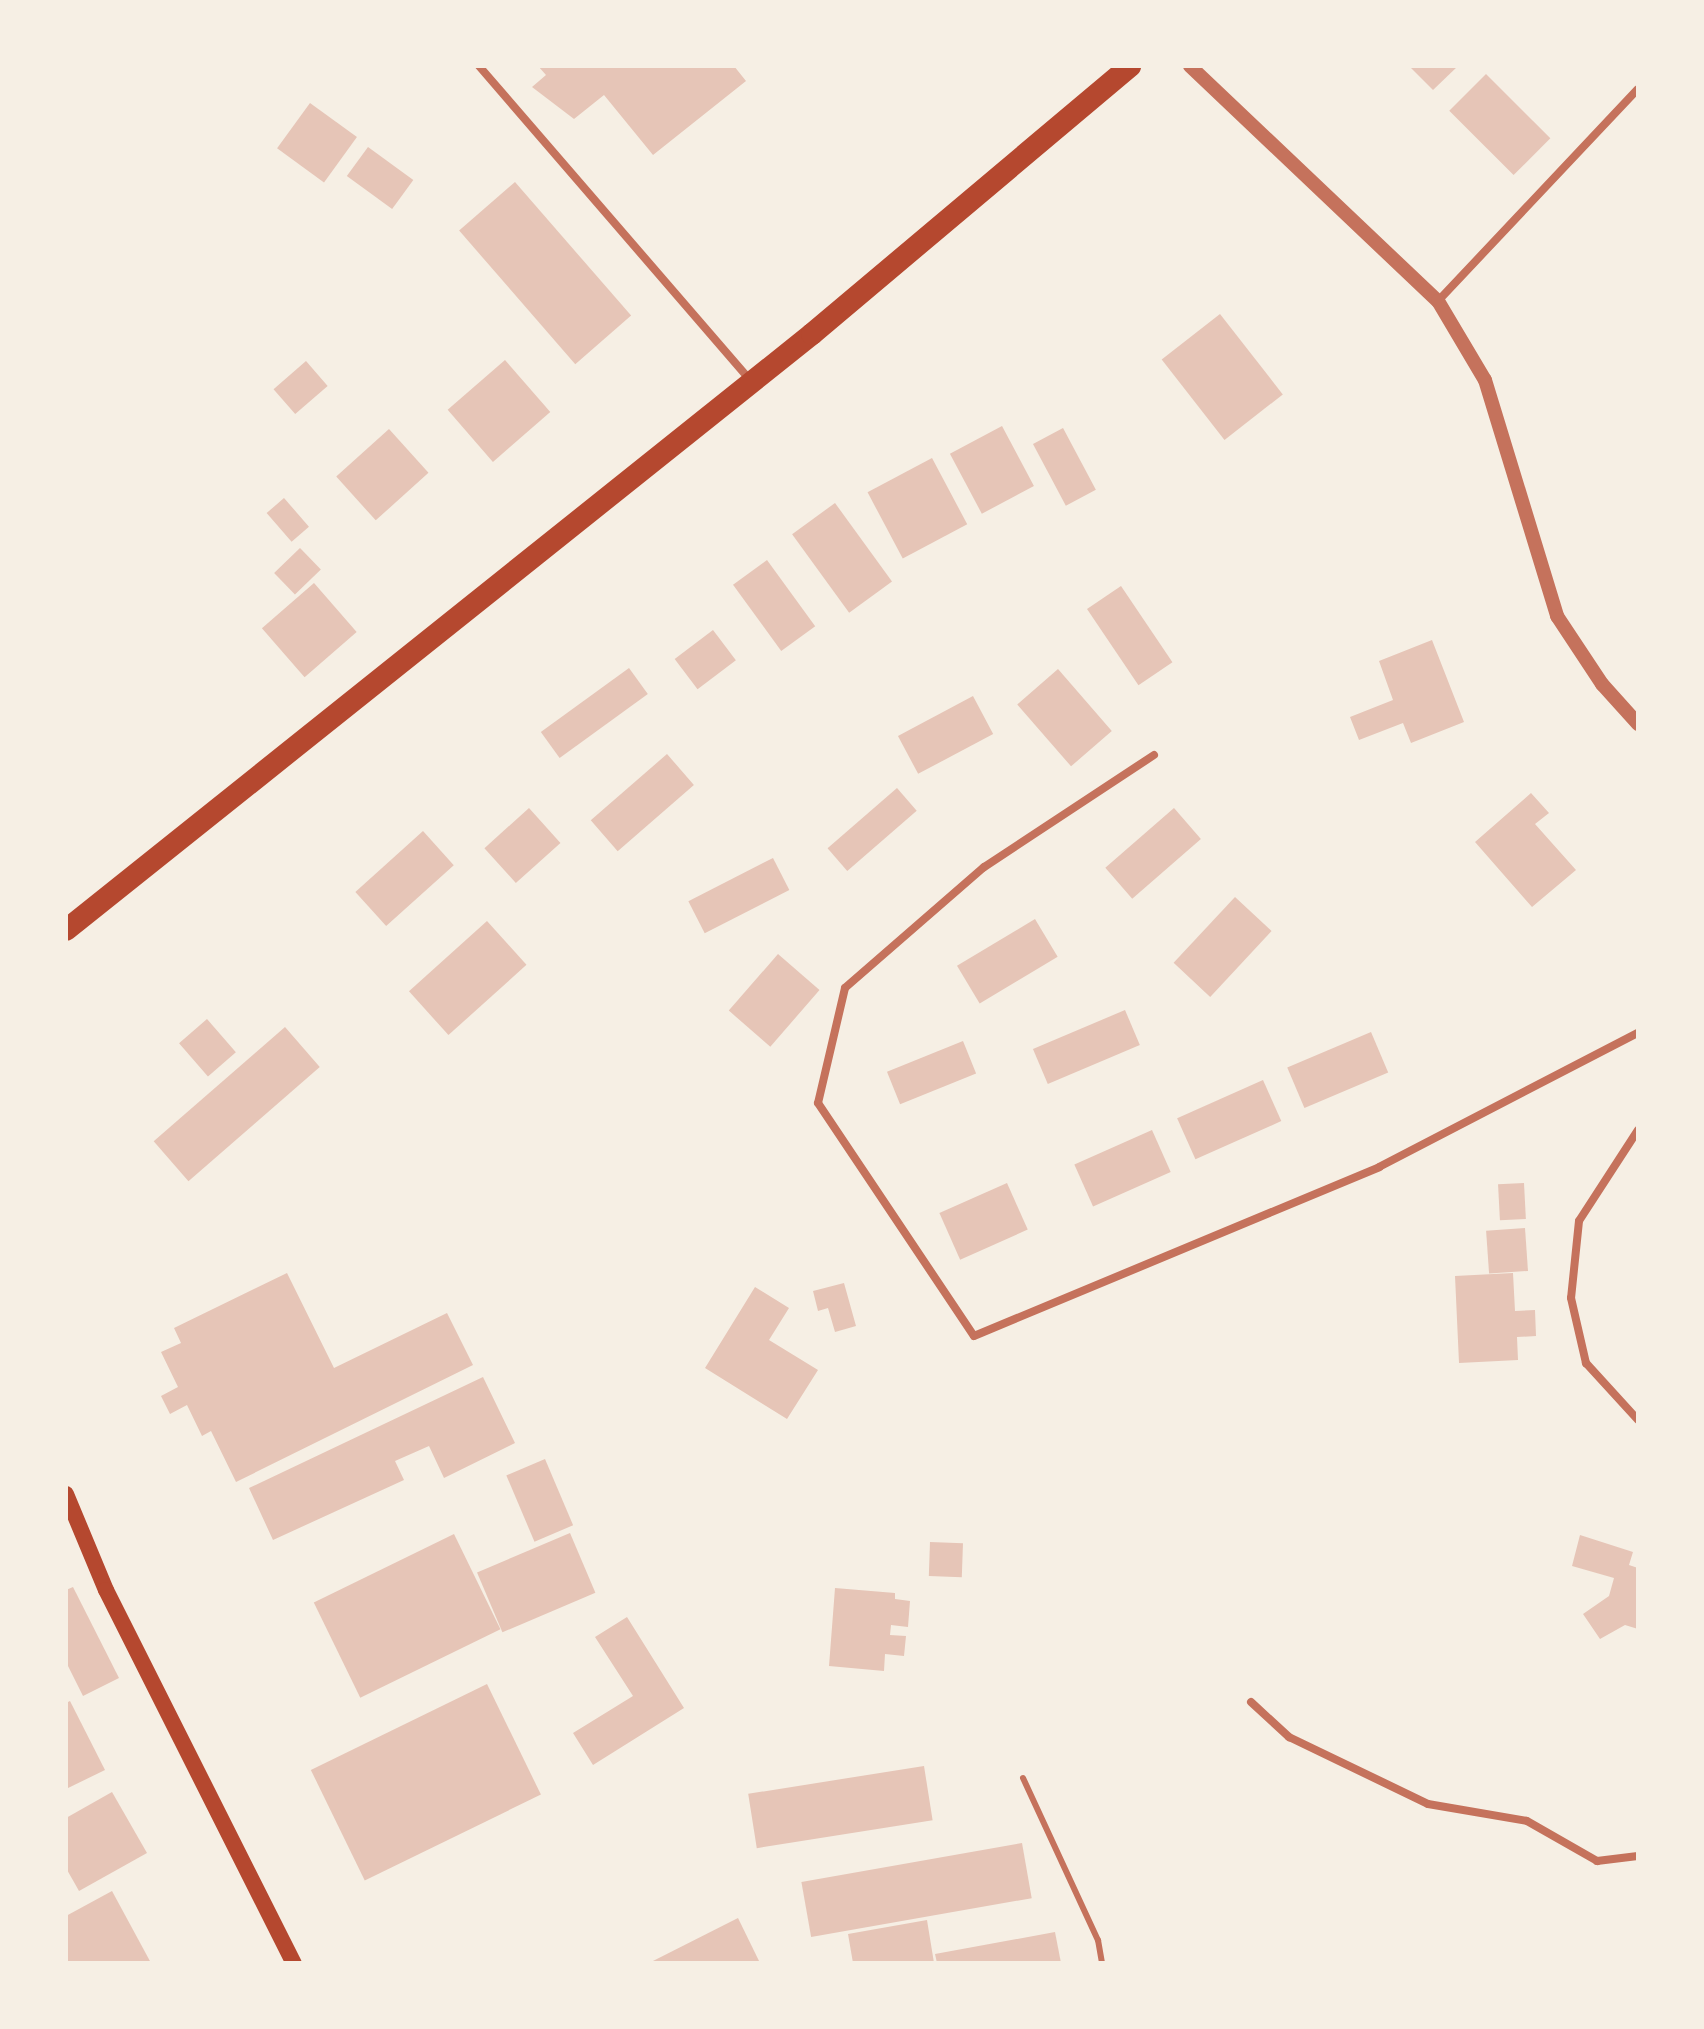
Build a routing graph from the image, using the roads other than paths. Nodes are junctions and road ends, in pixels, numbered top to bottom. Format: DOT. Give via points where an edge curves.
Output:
graph roads {
  1 [pos="479,66"];
  2 [pos="1130,66"];
  3 [pos="1190,66"];
  4 [pos="1638,89"];
  5 [pos="1438,301"];
  6 [pos="752,383"];
  7 [pos="1638,724"];
  8 [pos="1154,755"];
  9 [pos="66,930"];
  10 [pos="1638,1033"];
  11 [pos="1638,1130"];
  12 [pos="1638,1420"];
  13 [pos="66,1494"];
  14 [pos="1251,1702"];
  15 [pos="1023,1778"];
  16 [pos="1638,1856"];
  17 [pos="294,1963"];
  18 [pos="1102,1963"];
  1 -- 6 [label="street"];
  2 -- 6 [label="highway"];
  3 -- 5 [label="street"];
  4 -- 5 [label="street"];
  5 -- 7 [label="street" via="1485,380 1557,616 1602,684"];
  6 -- 9 [label="highway"];
  8 -- 10 [label="street" via="984,867 845,988 818,1103 974,1336 1379,1167"];
  11 -- 12 [label="street" via="1579,1221 1571,1298 1586,1363"];
  13 -- 17 [label="main road" via="106,1590"];
  14 -- 16 [label="street" via="1289,1737 1428,1804 1527,1821 1597,1861"];
  15 -- 18 [label="lane" via="1098,1940"];
}
